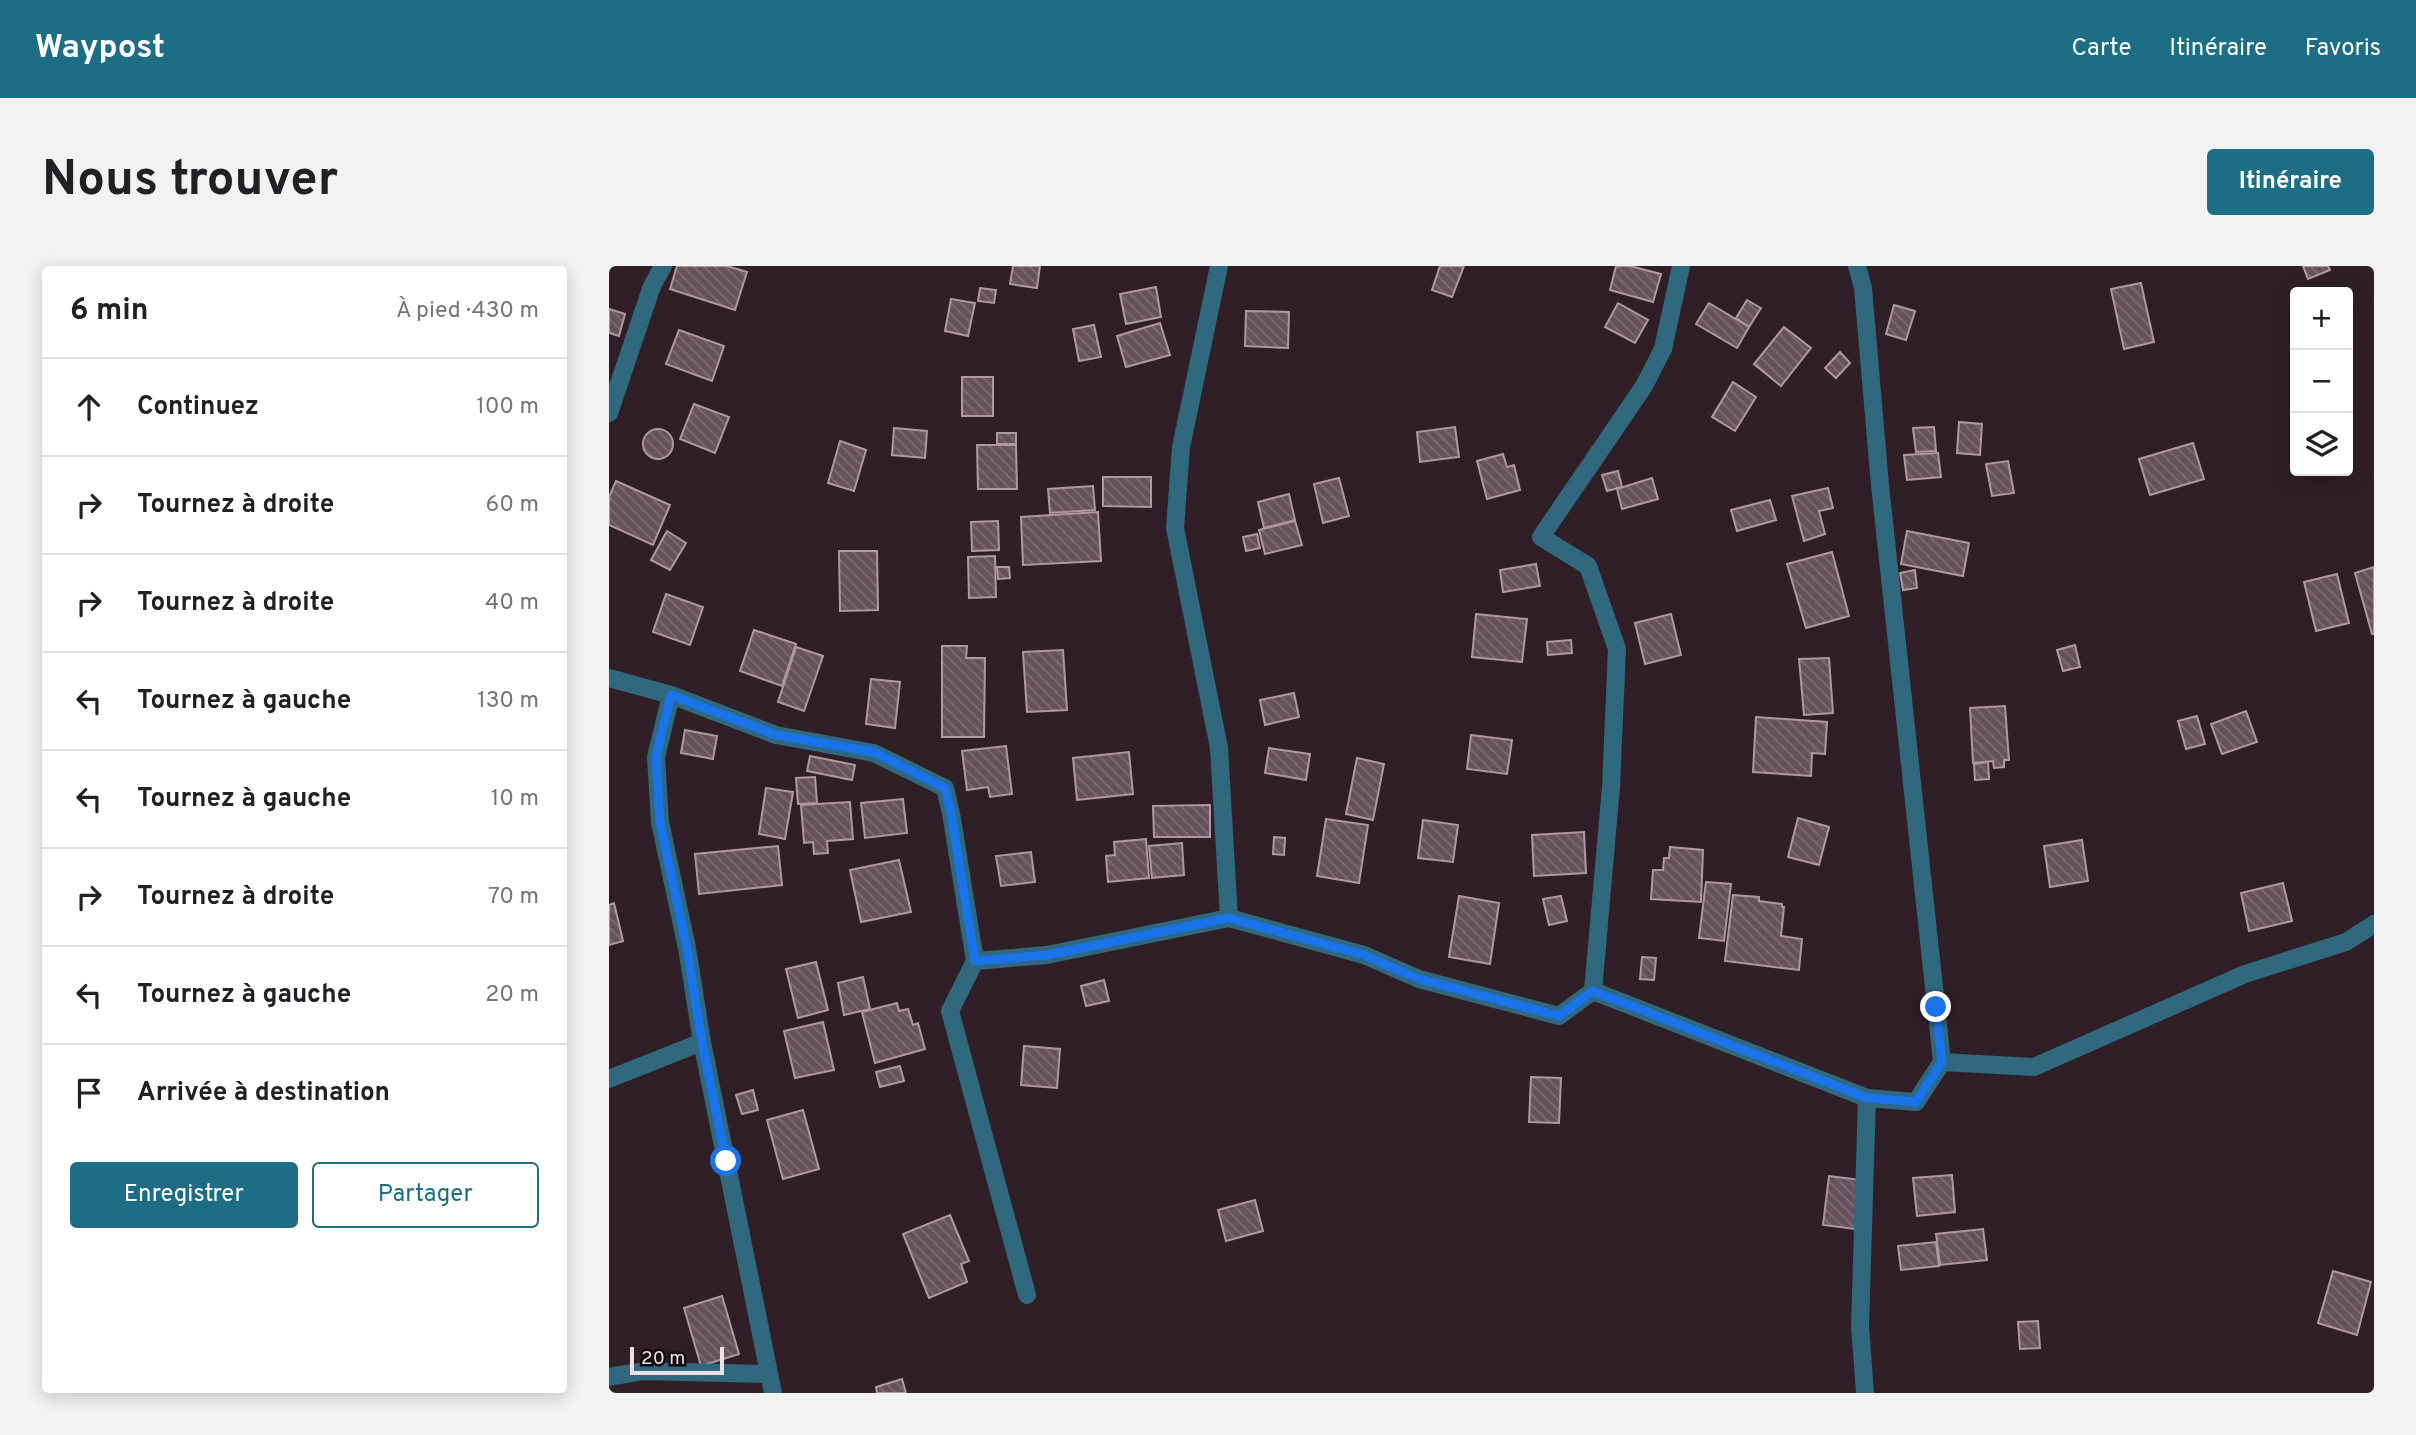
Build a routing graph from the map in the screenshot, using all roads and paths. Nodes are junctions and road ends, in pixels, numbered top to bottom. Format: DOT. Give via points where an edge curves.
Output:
graph roads {
  1 [pos="663,266"];
  2 [pos="1219,266"];
  3 [pos="1681,266"];
  4 [pos="1857,266"];
  5 [pos="609,413"];
  6 [pos="609,678"];
  7 [pos="671,695"];
  8 [pos="1229,918"];
  9 [pos="2374,924"];
  10 [pos="975,961"];
  11 [pos="1593,991"];
  12 [pos="702,1042"];
  13 [pos="1942,1062"];
  14 [pos="609,1079"];
  15 [pos="1867,1098"];
  16 [pos="1027,1295"];
  17 [pos="768,1374"];
  18 [pos="609,1377"];
  19 [pos="773,1393"];
  20 [pos="1865,1393"];
  1 -- 5 [label="street"];
  2 -- 8 [label="street" via="1181,447 1175,528 1219,748"];
  3 -- 11 [label="street" via="1657,362 1541,537 1588,566 1618,649"];
  4 -- 13 [label="street" via="1863,288"];
  6 -- 7 [label="street"];
  7 -- 10 [label="street" via="776,735 874,752 945,788"];
  7 -- 12 [label="street" via="656,757 660,822"];
  8 -- 10 [label="street" via="1047,955"];
  8 -- 11 [label="street" via="1364,955 1419,979 1559,1016"];
  9 -- 13 [label="street" via="2346,942 2245,974 2034,1068"];
  10 -- 16 [label="street" via="950,1011"];
  11 -- 15 [label="street"];
  12 -- 14 [label="street"];
  12 -- 17 [label="street"];
  13 -- 15 [label="street" via="1916,1102"];
  15 -- 20 [label="street" via="1860,1326"];
  17 -- 18 [label="street" via="644,1371"];
  17 -- 19 [label="street"];
}
